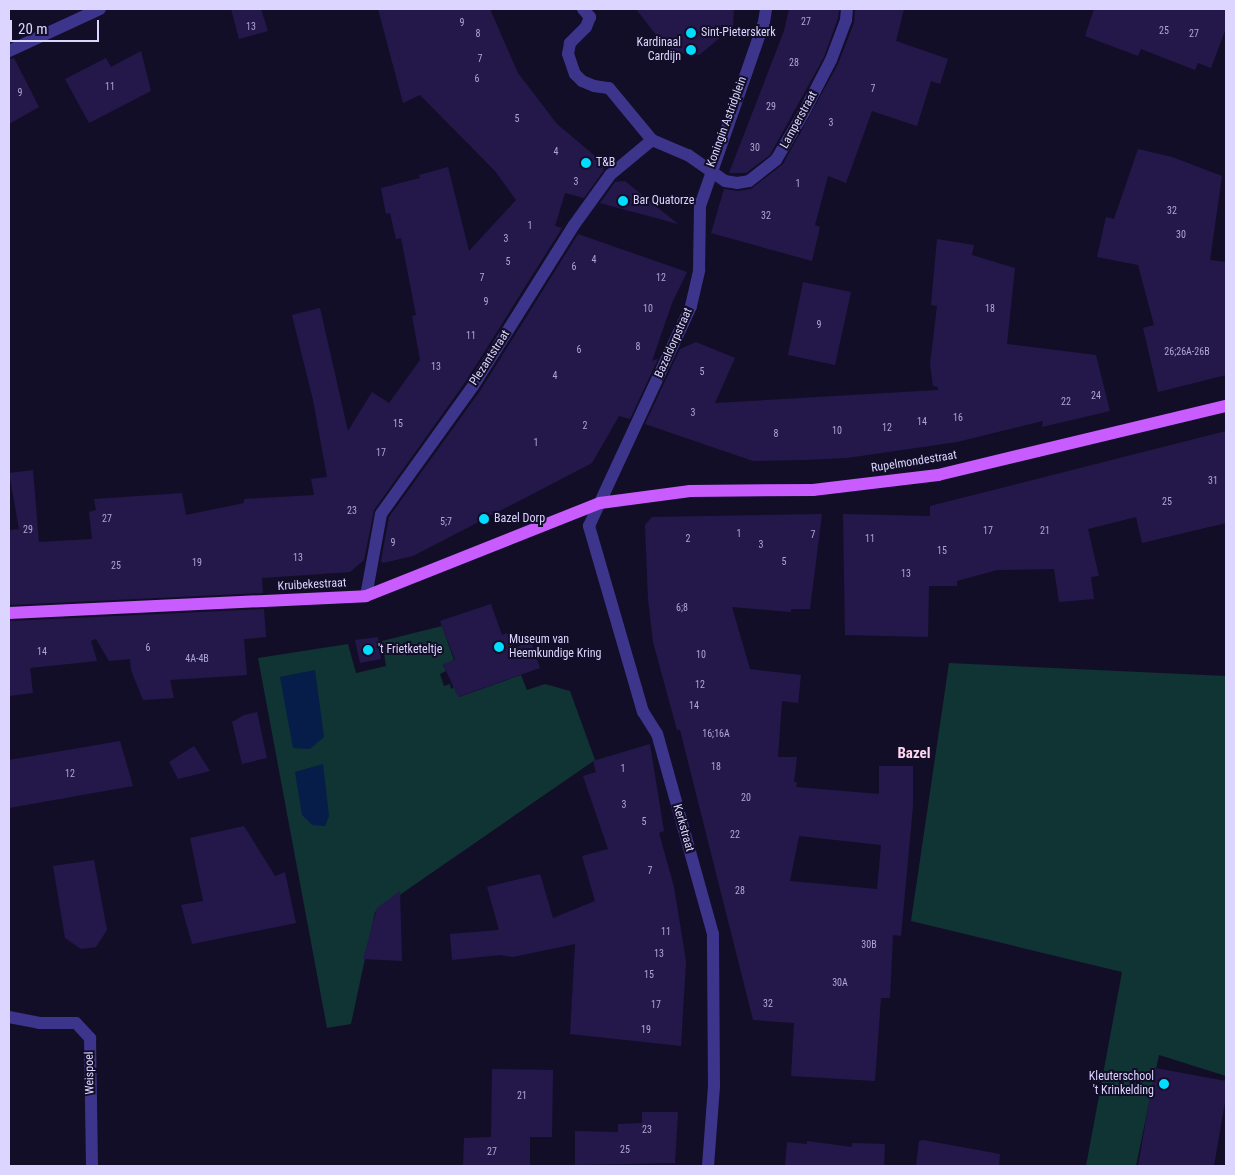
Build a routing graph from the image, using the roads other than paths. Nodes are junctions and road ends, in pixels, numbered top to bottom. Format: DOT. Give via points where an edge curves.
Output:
graph roads {
  1 [pos="100,9"];
  2 [pos="583,9"];
  3 [pos="766,9"];
  4 [pos="847,9"];
  5 [pos="9,52"];
  6 [pos="652,140"];
  7 [pos="710,172"];
  8 [pos="1226,406"];
  9 [pos="600,504"];
  10 [pos="366,596"];
  11 [pos="9,613"];
  12 [pos="9,1017"];
  13 [pos="92,1166"];
  14 [pos="708,1166"];
  1 -- 5 [label="street"];
  2 -- 6 [label="street, Koningin Astridplein" via="590,17 586,27 570,43 568,54 575,74 594,86 609,88"];
  3 -- 7 [label="street, Koningin Astridplein"];
  4 -- 7 [label="street, Lamperstraat" via="846,20 830,60 776,160 749,181 725,181"];
  6 -- 7 [label="street, Koningin Astridplein" via="688,155"];
  6 -- 10 [label="street, Plezantstraat" via="610,175 574,225 473,386 381,514"];
  7 -- 9 [label="street, Bazeldorpstraat" via="700,206 699,270 691,306"];
  8 -- 9 [label="main road, Rupelmondestraat" via="938,474 813,490 690,491"];
  9 -- 10 [label="main road, Kruibekestraat"];
  9 -- 14 [label="street, Kerkstraat" via="589,526 643,712 657,734 713,934 714,1086"];
  10 -- 11 [label="main road, Kruibekestraat"];
  12 -- 13 [label="street, Weispoel" via="76,1023 90,1038"];
}
